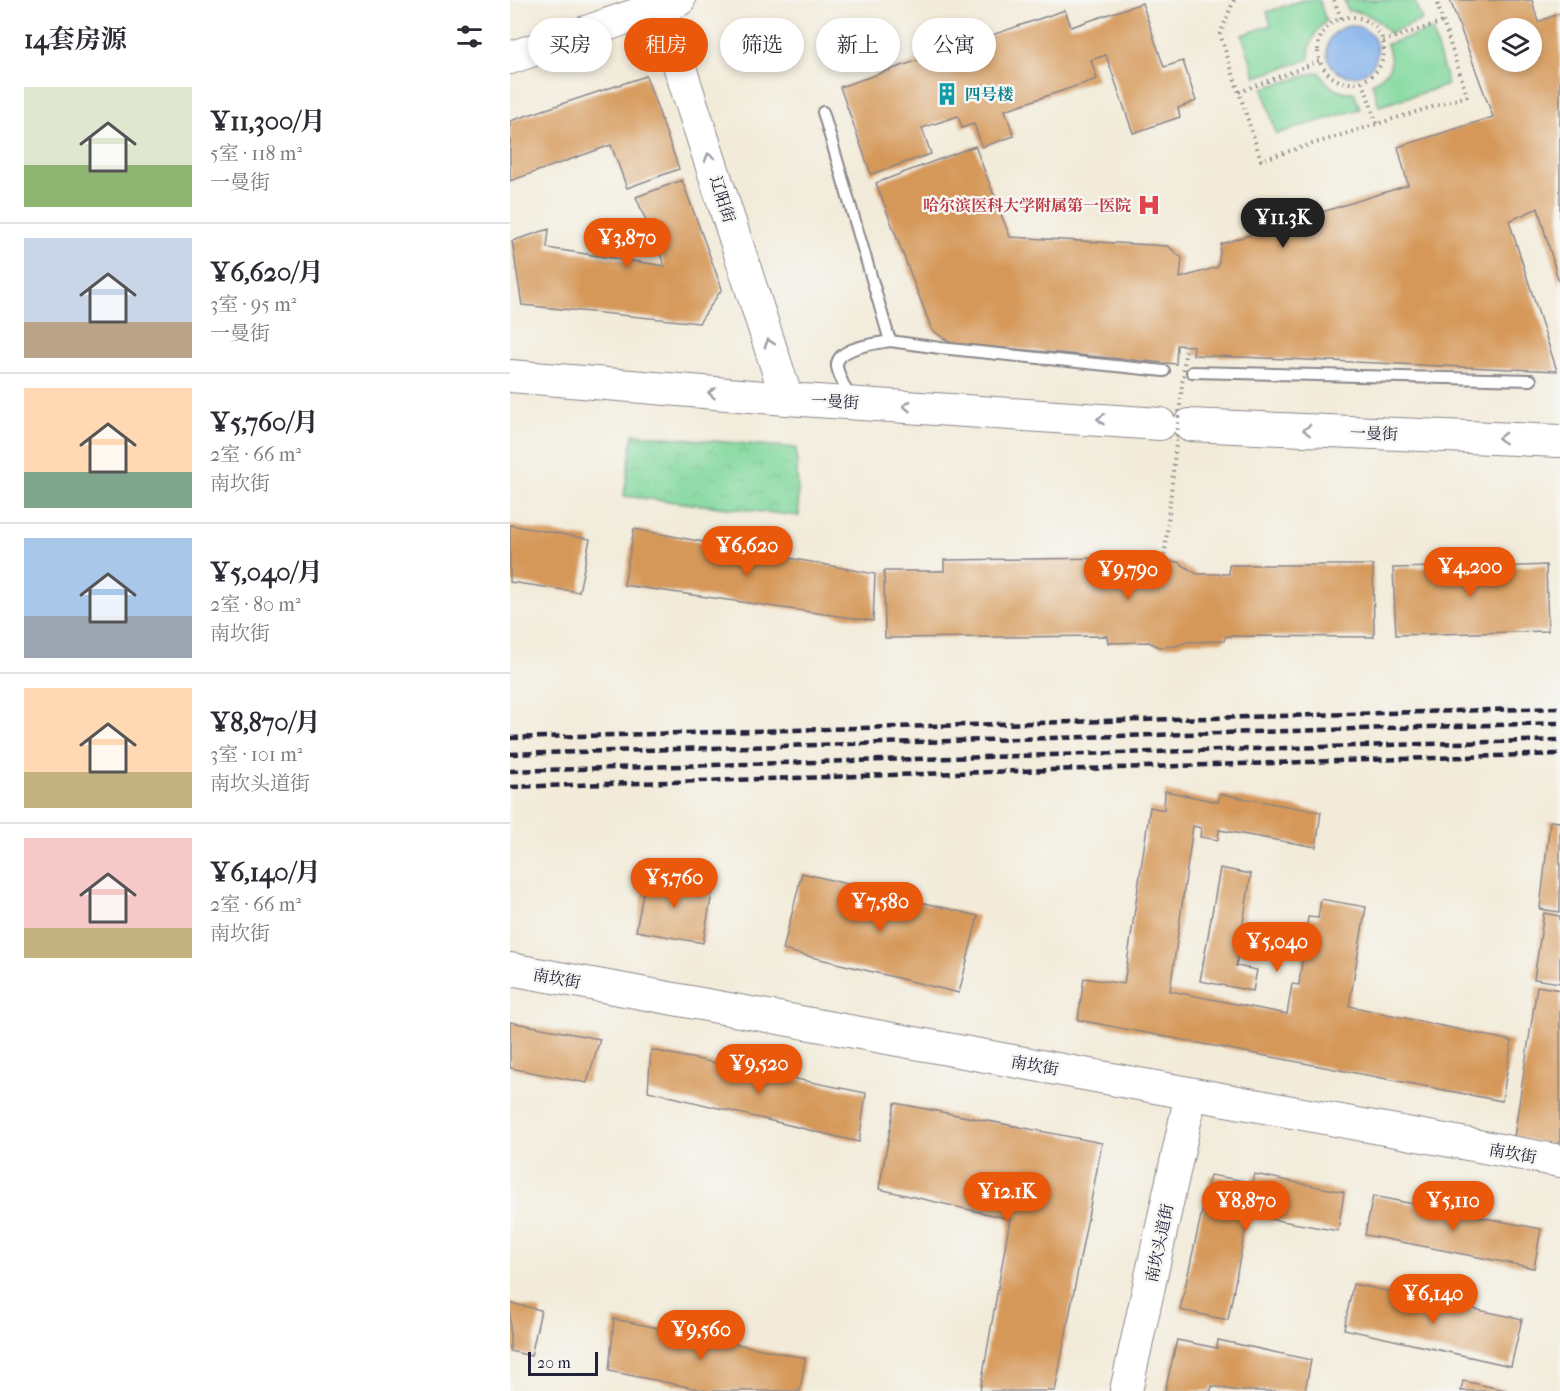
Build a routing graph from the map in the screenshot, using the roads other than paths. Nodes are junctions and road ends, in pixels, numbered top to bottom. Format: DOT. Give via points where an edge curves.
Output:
graph roads {
  1 [pos="666,2"];
  2 [pos="510,58"];
  3 [pos="823,112"];
  4 [pos="890,341"];
  5 [pos="1164,371"];
  6 [pos="1192,372"];
  7 [pos="510,376"];
  8 [pos="1531,380"];
  9 [pos="787,399"];
  10 [pos="851,402"];
  11 [pos="1560,441"];
  12 [pos="510,969"];
  13 [pos="1191,1094"];
  14 [pos="1560,1161"];
  15 [pos="1126,1391"];
  1 -- 2 [label="street"];
  9 -- 1 [label="street, 辽阳街, one-way"];
  3 -- 4 [label="lane"];
  4 -- 5 [label="lane"];
  4 -- 10 [label="lane" via="849,350 840,356 837,366"];
  6 -- 8 [label="lane"];
  9 -- 7 [label="street, 一曼街, one-way"];
  9 -- 10 [label="street, 一曼街"];
  11 -- 10 [label="street, 一曼街, one-way" via="1174,424"];
  12 -- 13 [label="street, 南坎街"];
  13 -- 14 [label="street, 南坎街"];
  13 -- 15 [label="street, 南坎头道街"];
}
